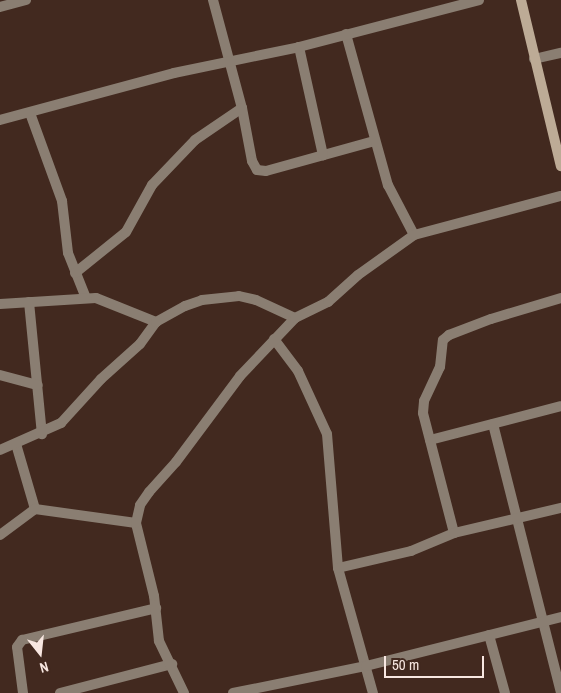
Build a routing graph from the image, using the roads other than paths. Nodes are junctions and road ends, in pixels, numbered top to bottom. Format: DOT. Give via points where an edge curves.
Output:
graph roads {
  1 [pos="26,0"];
  2 [pos="213,0"];
  3 [pos="479,0"];
  4 [pos="521,0"];
  5 [pos="0,7"];
  6 [pos="346,34"];
  7 [pos="299,47"];
  8 [pos="561,53"];
  9 [pos="228,59"];
  10 [pos="534,60"];
  11 [pos="242,108"];
  12 [pos="30,113"];
  13 [pos="0,120"];
  14 [pos="374,140"];
  15 [pos="323,155"];
  16 [pos="561,166"];
  17 [pos="561,196"];
  18 [pos="414,235"];
  19 [pos="75,273"];
  20 [pos="86,298"];
  21 [pos="561,298"];
  22 [pos="29,302"];
  23 [pos="0,304"];
  24 [pos="295,318"];
  25 [pos="156,322"];
  26 [pos="274,339"];
  27 [pos="0,375"];
  28 [pos="38,385"];
  29 [pos="561,406"];
  30 [pos="493,424"];
  31 [pos="42,434"];
  32 [pos="430,440"];
  33 [pos="16,444"];
  34 [pos="0,450"];
  35 [pos="561,508"];
  36 [pos="36,509"];
  37 [pos="517,518"];
  38 [pos="136,523"];
  39 [pos="454,534"];
  40 [pos="0,535"];
  41 [pos="338,568"];
  42 [pos="156,608"];
  43 [pos="561,617"];
  44 [pos="544,621"];
  45 [pos="488,635"];
  46 [pos="172,664"];
  47 [pos="366,666"];
  48 [pos="24,693"];
  49 [pos="60,693"];
  50 [pos="184,693"];
  51 [pos="233,693"];
  52 [pos="373,693"];
  53 [pos="505,693"];
  54 [pos="561,693"];
  1 -- 5 [label="street"];
  2 -- 9 [label="street"];
  3 -- 6 [label="street"];
  4 -- 10 [label="main road"];
  6 -- 7 [label="street"];
  6 -- 14 [label="street"];
  7 -- 9 [label="street"];
  7 -- 15 [label="street"];
  8 -- 10 [label="street"];
  9 -- 11 [label="street"];
  9 -- 12 [label="street"];
  10 -- 16 [label="main road"];
  11 -- 15 [label="street" via="252,161 257,170 266,171"];
  11 -- 19 [label="street" via="195,140 152,185 126,232"];
  12 -- 13 [label="street"];
  12 -- 19 [label="street" via="62,200 65,242"];
  14 -- 15 [label="street"];
  14 -- 18 [label="street" via="388,185"];
  17 -- 18 [label="street"];
  18 -- 24 [label="street" via="328,302"];
  19 -- 20 [label="street"];
  20 -- 22 [label="street"];
  20 -- 25 [label="street" via="108,301"];
  21 -- 32 [label="street" via="491,319 449,334 443,340 440,367 424,401 423,413"];
  22 -- 23 [label="street"];
  22 -- 28 [label="street"];
  24 -- 25 [label="street" via="239,296 202,300"];
  24 -- 26 [label="street"];
  25 -- 31 [label="street" via="140,344 61,424"];
  26 -- 38 [label="street" via="240,376 176,462 149,492 140,505"];
  26 -- 41 [label="street" via="298,371 327,434"];
  27 -- 28 [label="street"];
  28 -- 31 [label="street"];
  29 -- 30 [label="street"];
  30 -- 32 [label="street"];
  30 -- 37 [label="street"];
  31 -- 33 [label="street"];
  32 -- 39 [label="street"];
  33 -- 34 [label="street"];
  33 -- 36 [label="street"];
  35 -- 37 [label="street"];
  36 -- 38 [label="street"];
  36 -- 40 [label="street"];
  37 -- 39 [label="street"];
  37 -- 44 [label="street"];
  38 -- 42 [label="street"];
  39 -- 41 [label="street" via="412,551"];
  41 -- 47 [label="street"];
  42 -- 46 [label="street" via="159,642"];
  42 -- 48 [label="street" via="22,640 17,654"];
  43 -- 44 [label="street"];
  44 -- 45 [label="street"];
  44 -- 54 [label="street"];
  45 -- 47 [label="street"];
  45 -- 53 [label="street"];
  46 -- 49 [label="street"];
  46 -- 50 [label="street"];
  47 -- 51 [label="street"];
  47 -- 52 [label="street"];
}
